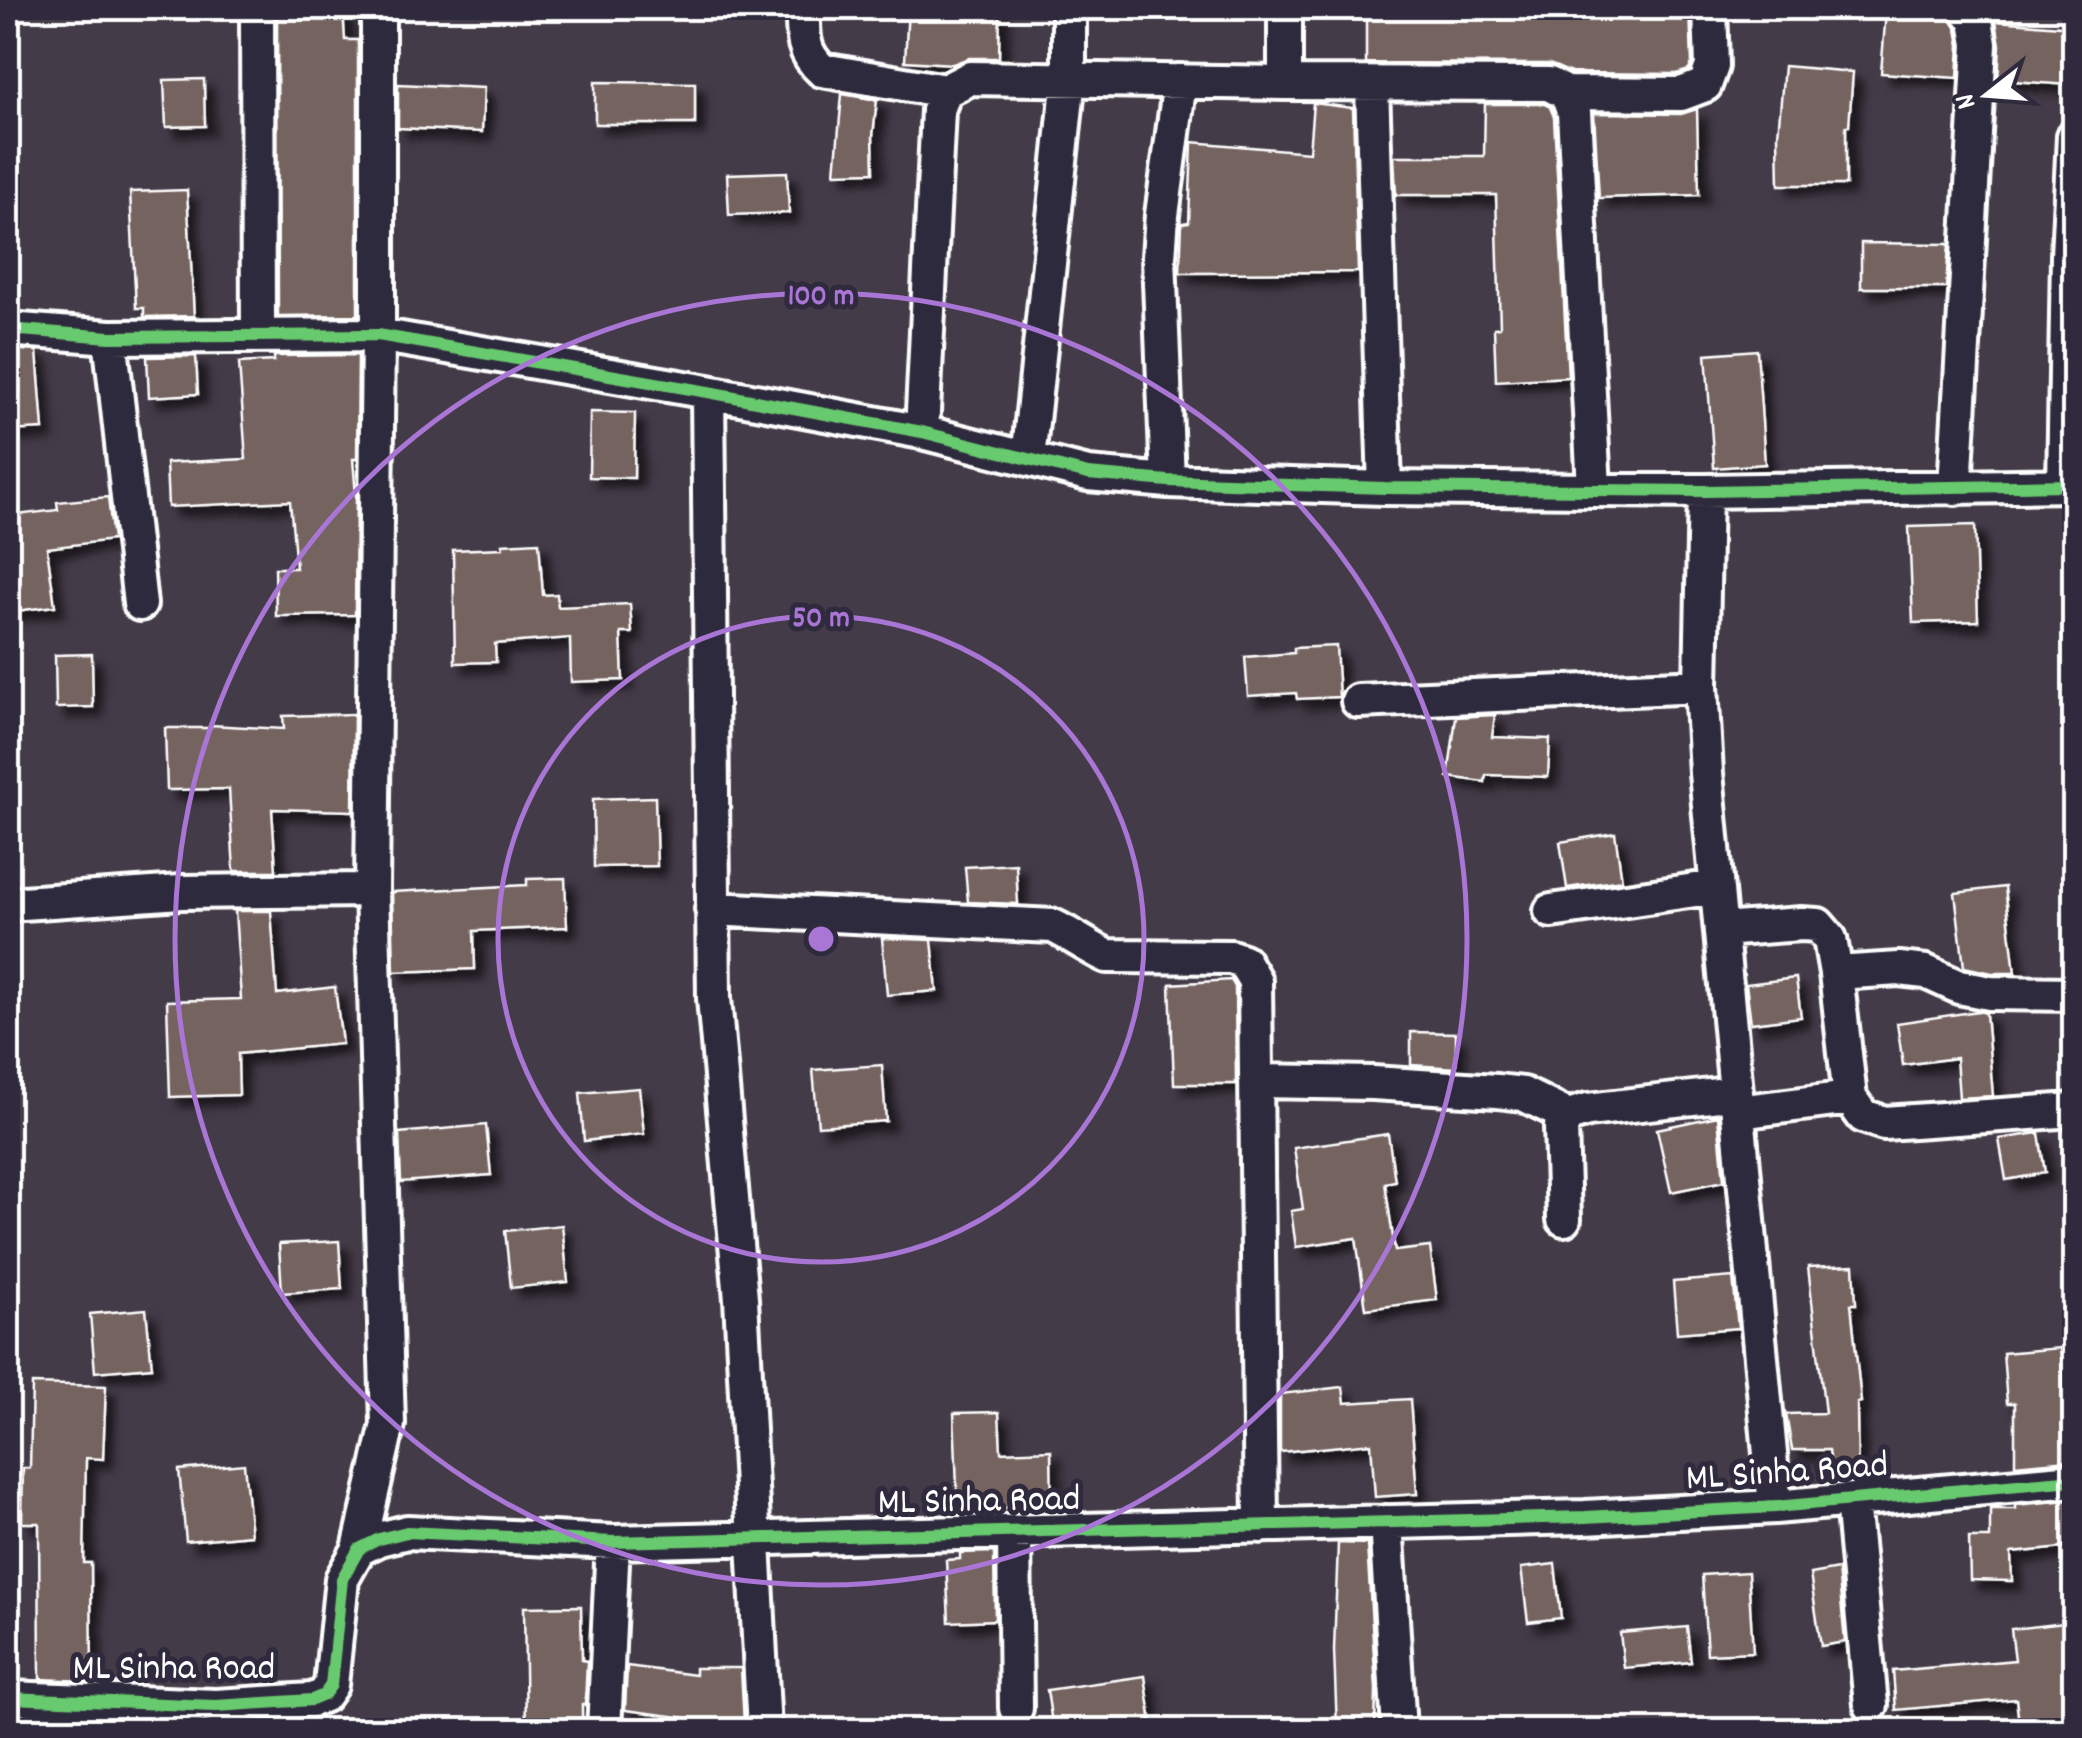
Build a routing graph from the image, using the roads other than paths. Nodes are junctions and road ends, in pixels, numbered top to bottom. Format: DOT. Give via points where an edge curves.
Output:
graph roads {
  1 [pos="257,8"];
  2 [pos="378,8"];
  3 [pos="803,8"];
  4 [pos="1069,8"];
  5 [pos="1285,8"];
  6 [pos="1710,8"];
  7 [pos="1966,8"];
  8 [pos="1069,78"];
  9 [pos="1180,81"];
  10 [pos="1285,83"];
  11 [pos="1372,85"];
  12 [pos="945,91"];
  13 [pos="1566,93"];
  14 [pos="2074,136"];
  15 [pos="2071,256"];
  16 [pos="8,329"];
  17 [pos="258,334"];
  18 [pos="378,334"];
  19 [pos="110,336"];
  20 [pos="708,392"];
  21 [pos="922,432"];
  22 [pos="1028,459"];
  23 [pos="1168,482"];
  24 [pos="2070,486"];
  25 [pos="1384,488"];
  26 [pos="1594,488"];
  27 [pos="1955,488"];
  28 [pos="1705,491"];
  29 [pos="140,604"];
  30 [pos="1700,686"];
  31 [pos="1358,701"];
  32 [pos="1716,887"];
  33 [pos="372,890"];
  34 [pos="8,904"];
  35 [pos="712,909"];
  36 [pos="1551,910"];
  37 [pos="1720,930"];
  38 [pos="1836,974"];
  39 [pos="2074,994"];
  40 [pos="1256,1081"];
  41 [pos="1850,1098"];
  42 [pos="1737,1102"];
  43 [pos="2074,1110"];
  44 [pos="1568,1116"];
  45 [pos="1564,1219"];
  46 [pos="2074,1480"];
  47 [pos="1852,1500"];
  48 [pos="1775,1507"];
  49 [pos="1386,1522"];
  50 [pos="1261,1526"];
  51 [pos="1014,1532"];
  52 [pos="754,1539"];
  53 [pos="614,1542"];
  54 [pos="359,1549"];
  55 [pos="8,1698"];
  56 [pos="1871,1705"];
  57 [pos="1016,1708"];
  58 [pos="216,1718"];
  59 [pos="604,1730"];
  60 [pos="764,1730"];
  61 [pos="1399,1730"];
  1 -- 17 [label="street"];
  2 -- 18 [label="street"];
  3 -- 12 [label="street" via="804,46 822,70"];
  4 -- 8 [label="street"];
  5 -- 10 [label="street"];
  6 -- 13 [label="street" via="1712,66 1705,85 1680,94"];
  7 -- 27 [label="street" via="1980,44"];
  8 -- 9 [label="street"];
  8 -- 12 [label="street" via="970,78"];
  8 -- 22 [label="street"];
  9 -- 10 [label="street"];
  9 -- 23 [label="street" via="1159,257"];
  10 -- 11 [label="street"];
  11 -- 13 [label="street" via="1549,84"];
  11 -- 25 [label="street"];
  12 -- 21 [label="street" via="938,110"];
  13 -- 26 [label="street" via="1574,112"];
  14 -- 15 [label="street"];
  15 -- 24 [label="street"];
  16 -- 19 [label="street"];
  17 -- 18 [label="street"];
  17 -- 19 [label="street"];
  18 -- 20 [label="street"];
  18 -- 33 [label="street"];
  19 -- 29 [label="street"];
  20 -- 21 [label="street"];
  20 -- 35 [label="street"];
  21 -- 22 [label="street"];
  22 -- 23 [label="street" via="1088,474"];
  23 -- 25 [label="street"];
  24 -- 27 [label="street"];
  25 -- 26 [label="street"];
  26 -- 28 [label="street"];
  27 -- 28 [label="street"];
  28 -- 30 [label="street"];
  30 -- 31 [label="street"];
  30 -- 32 [label="street"];
  32 -- 36 [label="street"];
  32 -- 37 [label="street"];
  33 -- 34 [label="street" via="181,892"];
  33 -- 54 [label="street" via="388,1424"];
  35 -- 40 [label="street" via="1053,926 1107,956 1231,957 1243,961 1255,981"];
  35 -- 52 [label="street"];
  37 -- 38 [label="street" via="1818,925 1830,939"];
  37 -- 42 [label="street"];
  38 -- 39 [label="street" via="1899,969 1990,993"];
  38 -- 41 [label="street"];
  40 -- 44 [label="street" via="1497,1091 1523,1094"];
  40 -- 50 [label="street"];
  41 -- 42 [label="street"];
  41 -- 43 [label="street" via="1862,1116 1884,1123"];
  42 -- 44 [label="street"];
  42 -- 48 [label="street"];
  44 -- 45 [label="street" via="1561,1127"];
  46 -- 47 [label="street, ML Sinha Road"];
  47 -- 48 [label="street, ML Sinha Road"];
  47 -- 56 [label="street"];
  48 -- 49 [label="street, ML Sinha Road"];
  49 -- 50 [label="street, ML Sinha Road"];
  49 -- 61 [label="street"];
  50 -- 51 [label="street, ML Sinha Road"];
  51 -- 52 [label="street, ML Sinha Road"];
  51 -- 57 [label="street"];
  52 -- 53 [label="street, ML Sinha Road"];
  52 -- 60 [label="street"];
  53 -- 54 [label="street, ML Sinha Road" via="407,1532"];
  53 -- 59 [label="street"];
  54 -- 58 [label="street, ML Sinha Road" via="342,1579 332,1685 324,1695"];
  55 -- 58 [label="street, ML Sinha Road"];
}
